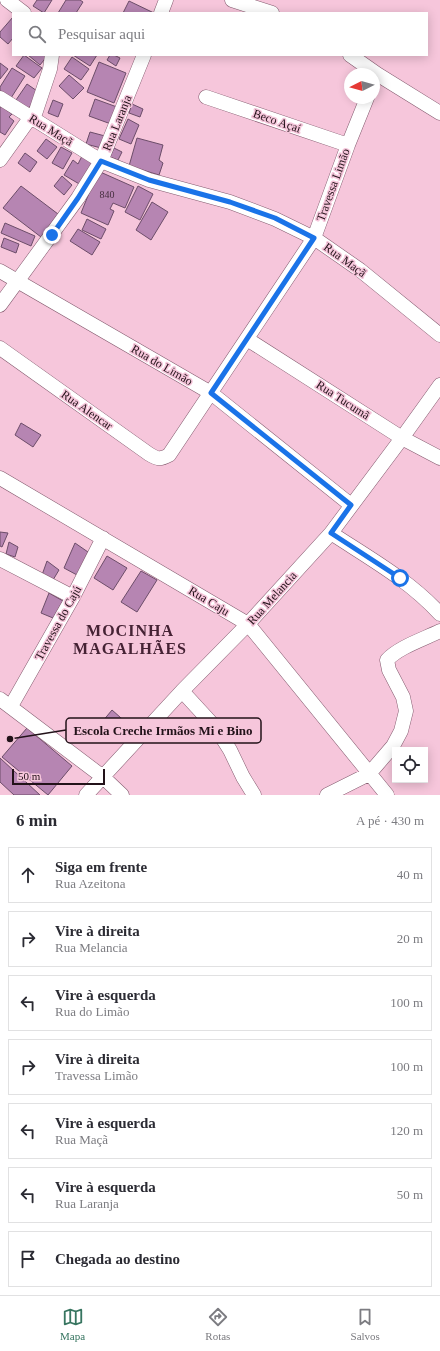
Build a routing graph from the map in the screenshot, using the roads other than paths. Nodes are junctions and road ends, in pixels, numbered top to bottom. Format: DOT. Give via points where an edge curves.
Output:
graph roads {
  1 [pos="7,0"];
  2 [pos="166,0"];
  3 [pos="232,0"];
  4 [pos="23,12"];
  5 [pos="161,12"];
  6 [pos="269,12"];
  7 [pos="52,56"];
  8 [pos="144,56"];
  9 [pos="351,56"];
  10 [pos="365,68"];
  11 [pos="380,80"];
  12 [pos="206,97"];
  13 [pos="0,98"];
  14 [pos="365,104"];
  15 [pos="440,113"];
  16 [pos="32,119"];
  17 [pos="348,145"];
  18 [pos="0,160"];
  19 [pos="101,161"];
  20 [pos="314,238"];
  21 [pos="0,271"];
  22 [pos="18,281"];
  23 [pos="0,306"];
  24 [pos="440,335"];
  25 [pos="247,339"];
  26 [pos="0,348"];
  27 [pos="440,385"];
  28 [pos="211,393"];
  29 [pos="402,438"];
  30 [pos="174,448"];
  31 [pos="440,458"];
  32 [pos="0,478"];
  33 [pos="351,505"];
  34 [pos="331,533"];
  35 [pos="103,538"];
  36 [pos="0,559"];
  37 [pos="73,597"];
  38 [pos="440,614"];
  39 [pos="248,624"];
  40 [pos="440,631"];
  41 [pos="182,691"];
  42 [pos="5,703"];
  43 [pos="369,774"];
  44 [pos="103,777"];
  45 [pos="86,795"];
  46 [pos="122,795"];
  47 [pos="254,795"];
  48 [pos="326,795"];
  49 [pos="388,795"];
  1 -- 4 [label="street"];
  2 -- 5 [label="street"];
  3 -- 6 [label="street"];
  7 -- 16 [label="street" via="50,69"];
  8 -- 19 [label="street, Rua Laranja"];
  9 -- 10 [label="street"];
  11 -- 15 [label="street"];
  12 -- 17 [label="street, Beco Açaí"];
  13 -- 16 [label="street, Rua Maçã"];
  14 -- 17 [label="street, Travessa Limão"];
  16 -- 18 [label="street"];
  16 -- 19 [label="street, Rua Maçã"];
  17 -- 20 [label="street, Travessa Limão"];
  19 -- 20 [label="street, Rua Maçã" via="149,180 230,202 275,218"];
  19 -- 22 [label="street, Rua Laranja" via="78,198"];
  20 -- 24 [label="street, Rua Maçã" via="360,270"];
  20 -- 25 [label="street, Travessa Limão"];
  21 -- 22 [label="street, Rua do Limão"];
  22 -- 23 [label="street, Rua Laranja"];
  22 -- 28 [label="street, Rua do Limão"];
  25 -- 28 [label="street, Travessa Limão"];
  25 -- 29 [label="street, Rua Tucumã"];
  26 -- 30 [label="street, Rua Alencar" via="157,459 163,459"];
  27 -- 29 [label="street, Rua Melancia"];
  28 -- 30 [label="street, Travessa Limão"];
  28 -- 33 [label="street, Rua do Limão"];
  29 -- 31 [label="street, Rua Tucumã"];
  29 -- 33 [label="street, Rua Melancia"];
  32 -- 35 [label="street, Rua Caju"];
  33 -- 34 [label="street, Rua Melancia"];
  34 -- 38 [label="street" via="400,578"];
  34 -- 39 [label="street, Rua Melancia"];
  35 -- 37 [label="street, Travessa do Cajú"];
  35 -- 39 [label="street, Rua Caju"];
  36 -- 37 [label="street"];
  37 -- 42 [label="street, Travessa do Cajú"];
  39 -- 41 [label="street, Rua Melancia"];
  39 -- 43 [label="street, Rua Caju"];
  40 -- 43 [label="street" via="404,648 388,660 389,670 403,697 406,711 401,731 393,746"];
  41 -- 44 [label="street, Rua Melancia"];
  41 -- 47 [label="street" via="216,728"];
  42 -- 44 [label="street"];
  43 -- 48 [label="street"];
  43 -- 49 [label="street, Rua Caju"];
  44 -- 45 [label="street, Rua Melancia"];
  44 -- 46 [label="street"];
}
